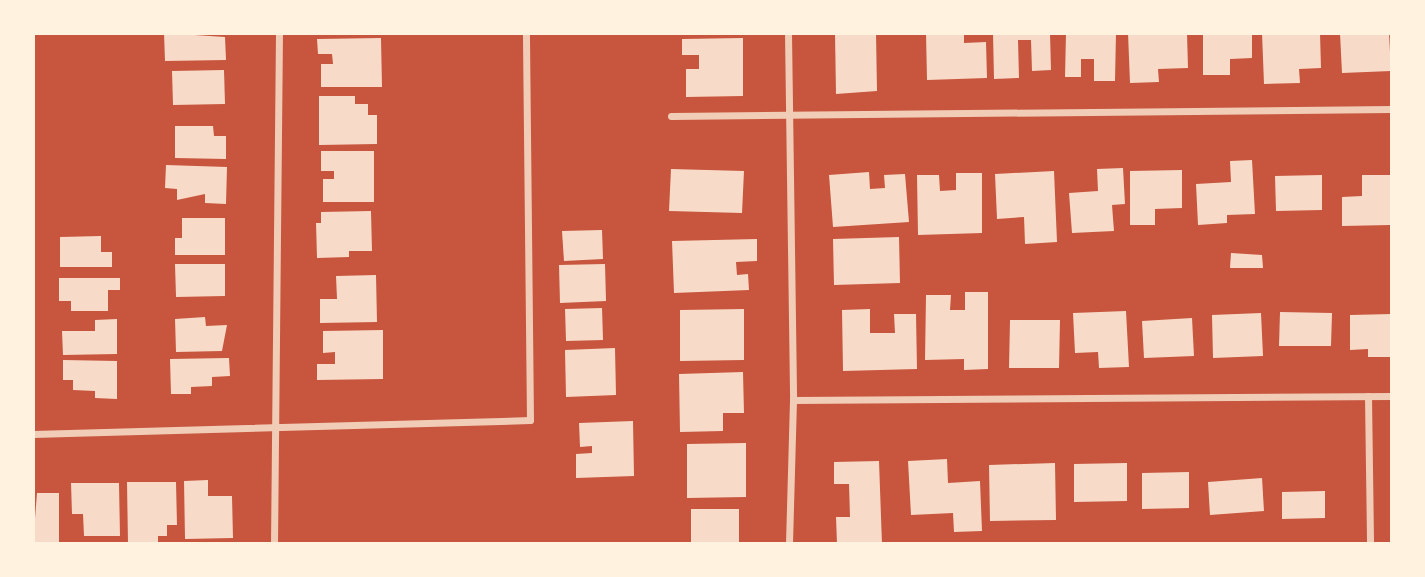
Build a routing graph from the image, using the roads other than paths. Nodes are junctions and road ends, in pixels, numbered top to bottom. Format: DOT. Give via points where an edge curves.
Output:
graph roads {
  1 [pos="279,33"];
  2 [pos="526,33"];
  3 [pos="788,33"];
  4 [pos="1392,109"];
  5 [pos="671,116"];
  6 [pos="789,118"];
  7 [pos="1368,396"];
  8 [pos="1392,396"];
  9 [pos="793,400"];
  10 [pos="275,427"];
  11 [pos="33,434"];
  12 [pos="274,544"];
  13 [pos="789,544"];
  14 [pos="1370,544"];
  1 -- 10 [label="street"];
  2 -- 10 [label="street" via="530,420"];
  3 -- 6 [label="street"];
  4 -- 6 [label="street" via="1018,110"];
  5 -- 6 [label="street"];
  6 -- 9 [label="street"];
  7 -- 8 [label="street"];
  7 -- 9 [label="street"];
  7 -- 14 [label="street"];
  9 -- 13 [label="street"];
  10 -- 11 [label="street"];
  10 -- 12 [label="street"];
}
